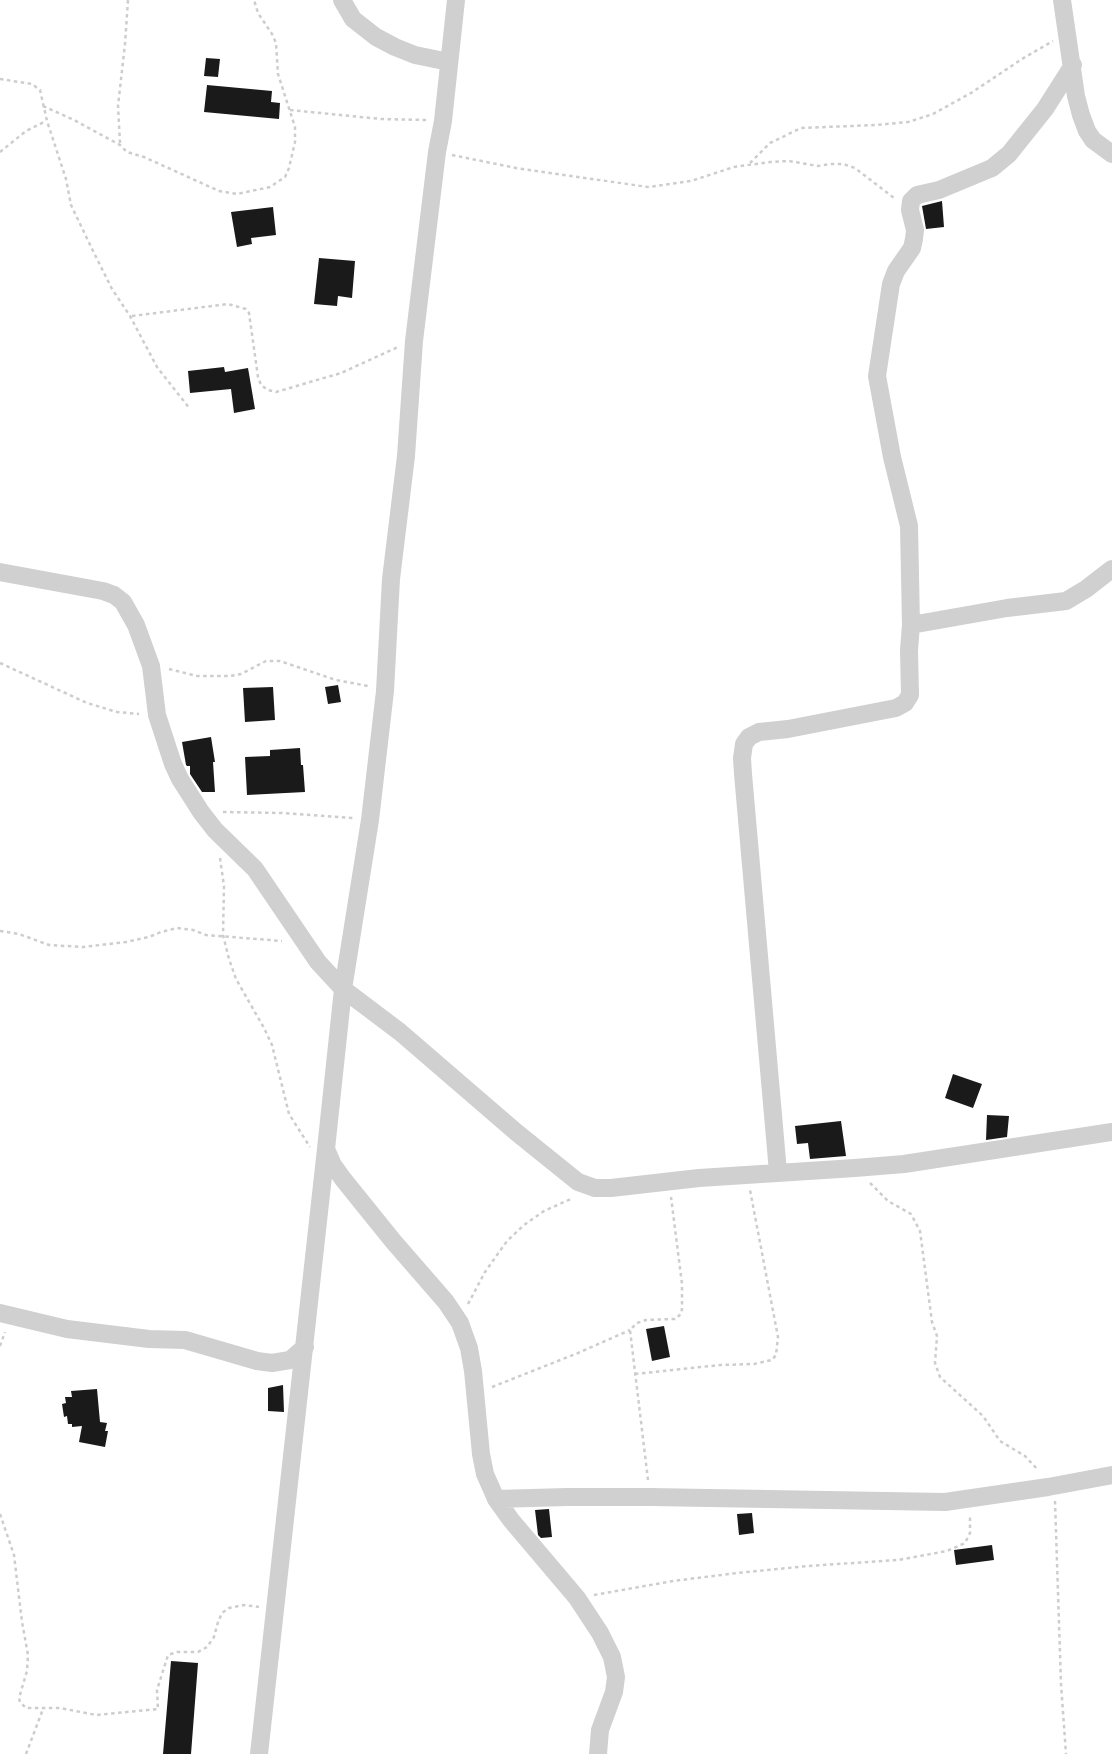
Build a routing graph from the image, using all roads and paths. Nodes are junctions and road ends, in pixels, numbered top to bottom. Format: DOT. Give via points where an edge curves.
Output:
graph roads {
  1 [pos="128,0"];
  2 [pos="254,0"];
  3 [pos="342,0"];
  4 [pos="456,0"];
  5 [pos="1062,0"];
  6 [pos="1068,33"];
  7 [pos="449,62"];
  8 [pos="1073,65"];
  9 [pos="0,79"];
  10 [pos="43,106"];
  11 [pos="290,110"];
  12 [pos="47,121"];
  13 [pos="443,121"];
  14 [pos="120,145"];
  15 [pos="0,152"];
  16 [pos="437,152"];
  17 [pos="1112,155"];
  18 [pos="748,165"];
  19 [pos="910,210"];
  20 [pos="130,316"];
  21 [pos="414,341"];
  22 [pos="190,409"];
  23 [pos="1112,569"];
  24 [pos="0,572"];
  25 [pos="911,625"];
  26 [pos="0,663"];
  27 [pos="151,666"];
  28 [pos="385,691"];
  29 [pos="157,715"];
  30 [pos="201,812"];
  31 [pos="370,820"];
  32 [pos="215,830"];
  33 [pos="0,931"];
  34 [pos="223,935"];
  35 [pos="284,941"];
  36 [pos="343,989"];
  37 [pos="1112,1132"];
  38 [pos="326,1149"];
  39 [pos="324,1168"];
  40 [pos="855,1168"];
  41 [pos="778,1172"];
  42 [pos="747,1174"];
  43 [pos="669,1181"];
  44 [pos="595,1188"];
  45 [pos="0,1313"];
  46 [pos="460,1322"];
  47 [pos="630,1330"];
  48 [pos="305,1347"];
  49 [pos="635,1374"];
  50 [pos="476,1394"];
  51 [pos="1112,1475"];
  52 [pos="1048,1487"];
  53 [pos="650,1497"];
  54 [pos="969,1498"];
  55 [pos="496,1499"];
  56 [pos="0,1514"];
  57 [pos="577,1598"];
  58 [pos="275,1610"];
  59 [pos="43,1709"];
  60 [pos="26,1754"];
  61 [pos="259,1754"];
  62 [pos="598,1754"];
  63 [pos="1066,1754"];
  1 -- 14 [label="path" via="118,106"];
  2 -- 11 [label="path" via="276,43 278,74"];
  3 -- 7 [label="street" via="357,23 395,47"];
  4 -- 7 [label="street"];
  5 -- 6 [label="street"];
  6 -- 8 [label="street"];
  6 -- 18 [label="path" via="933,114 908,122 801,128 770,144"];
  7 -- 13 [label="street"];
  8 -- 17 [label="street" via="1087,131"];
  8 -- 19 [label="street" via="1009,154 992,168 917,195"];
  9 -- 10 [label="path" via="37,86"];
  10 -- 12 [label="path"];
  10 -- 14 [label="path"];
  11 -- 13 [label="path"];
  11 -- 14 [label="path" via="295,142 289,168 278,183 260,190 219,191"];
  12 -- 15 [label="path"];
  12 -- 20 [label="path" via="71,205"];
  13 -- 16 [label="street"];
  16 -- 18 [label="path" via="648,187"];
  16 -- 21 [label="street"];
  18 -- 19 [label="path" via="789,161 843,164"];
  19 -- 25 [label="street" via="914,239 891,284 877,376 909,526"];
  20 -- 21 [label="path" via="228,304 246,309 258,377 261,385 276,391 341,373"];
  20 -- 22 [label="path" via="157,367"];
  21 -- 28 [label="street"];
  23 -- 25 [label="street" via="1066,601"];
  24 -- 27 [label="street" via="114,595 130,611"];
  25 -- 41 [label="street" via="910,695 905,703 882,712 759,732 744,744"];
  26 -- 29 [label="path" via="87,703 117,712"];
  27 -- 28 [label="path" via="197,676 230,676 273,661"];
  27 -- 29 [label="street"];
  28 -- 31 [label="street"];
  29 -- 30 [label="street" via="176,772"];
  30 -- 31 [label="path"];
  30 -- 32 [label="street"];
  31 -- 36 [label="street"];
  32 -- 34 [label="path" via="224,886"];
  32 -- 36 [label="street" via="255,869 318,962"];
  33 -- 34 [label="path" via="83,947 177,929"];
  34 -- 35 [label="path"];
  34 -- 39 [label="path" via="236,979 272,1045 289,1114"];
  36 -- 38 [label="street"];
  36 -- 44 [label="street" via="569,1176"];
  37 -- 40 [label="street"];
  38 -- 39 [label="street"];
  38 -- 46 [label="street" via="343,1179"];
  39 -- 48 [label="street"];
  40 -- 41 [label="street"];
  40 -- 52 [label="path" via="888,1201 911,1214 920,1231 940,1377 983,1416 1000,1441 1032,1463"];
  41 -- 42 [label="street"];
  42 -- 43 [label="street"];
  42 -- 49 [label="path" via="778,1337 776,1354 772,1360 754,1364"];
  43 -- 44 [label="street"];
  43 -- 47 [label="path" via="682,1283 681,1314 675,1319 646,1320"];
  44 -- 46 [label="path" via="544,1211 507,1241 472,1293"];
  45 -- 48 [label="street" via="67,1329 185,1340 264,1362 290,1360"];
  46 -- 50 [label="street"];
  47 -- 49 [label="path"];
  47 -- 50 [label="path"];
  48 -- 58 [label="street"];
  49 -- 53 [label="path"];
  50 -- 55 [label="street" via="485,1474"];
  51 -- 52 [label="street"];
  52 -- 54 [label="street"];
  52 -- 63 [label="path" via="1055,1503"];
  53 -- 54 [label="street" via="883,1502"];
  53 -- 55 [label="street"];
  54 -- 57 [label="path" via="970,1533 965,1543 947,1551 898,1560 685,1580"];
  55 -- 57 [label="street"];
  56 -- 59 [label="path" via="14,1555 28,1655 19,1698 26,1708"];
  57 -- 62 [label="street" via="612,1657 616,1677 600,1730"];
  58 -- 59 [label="path" via="243,1605 229,1608 207,1647 168,1655 157,1690 158,1709 96,1715"];
  58 -- 61 [label="street"];
  59 -- 60 [label="path"];
}
